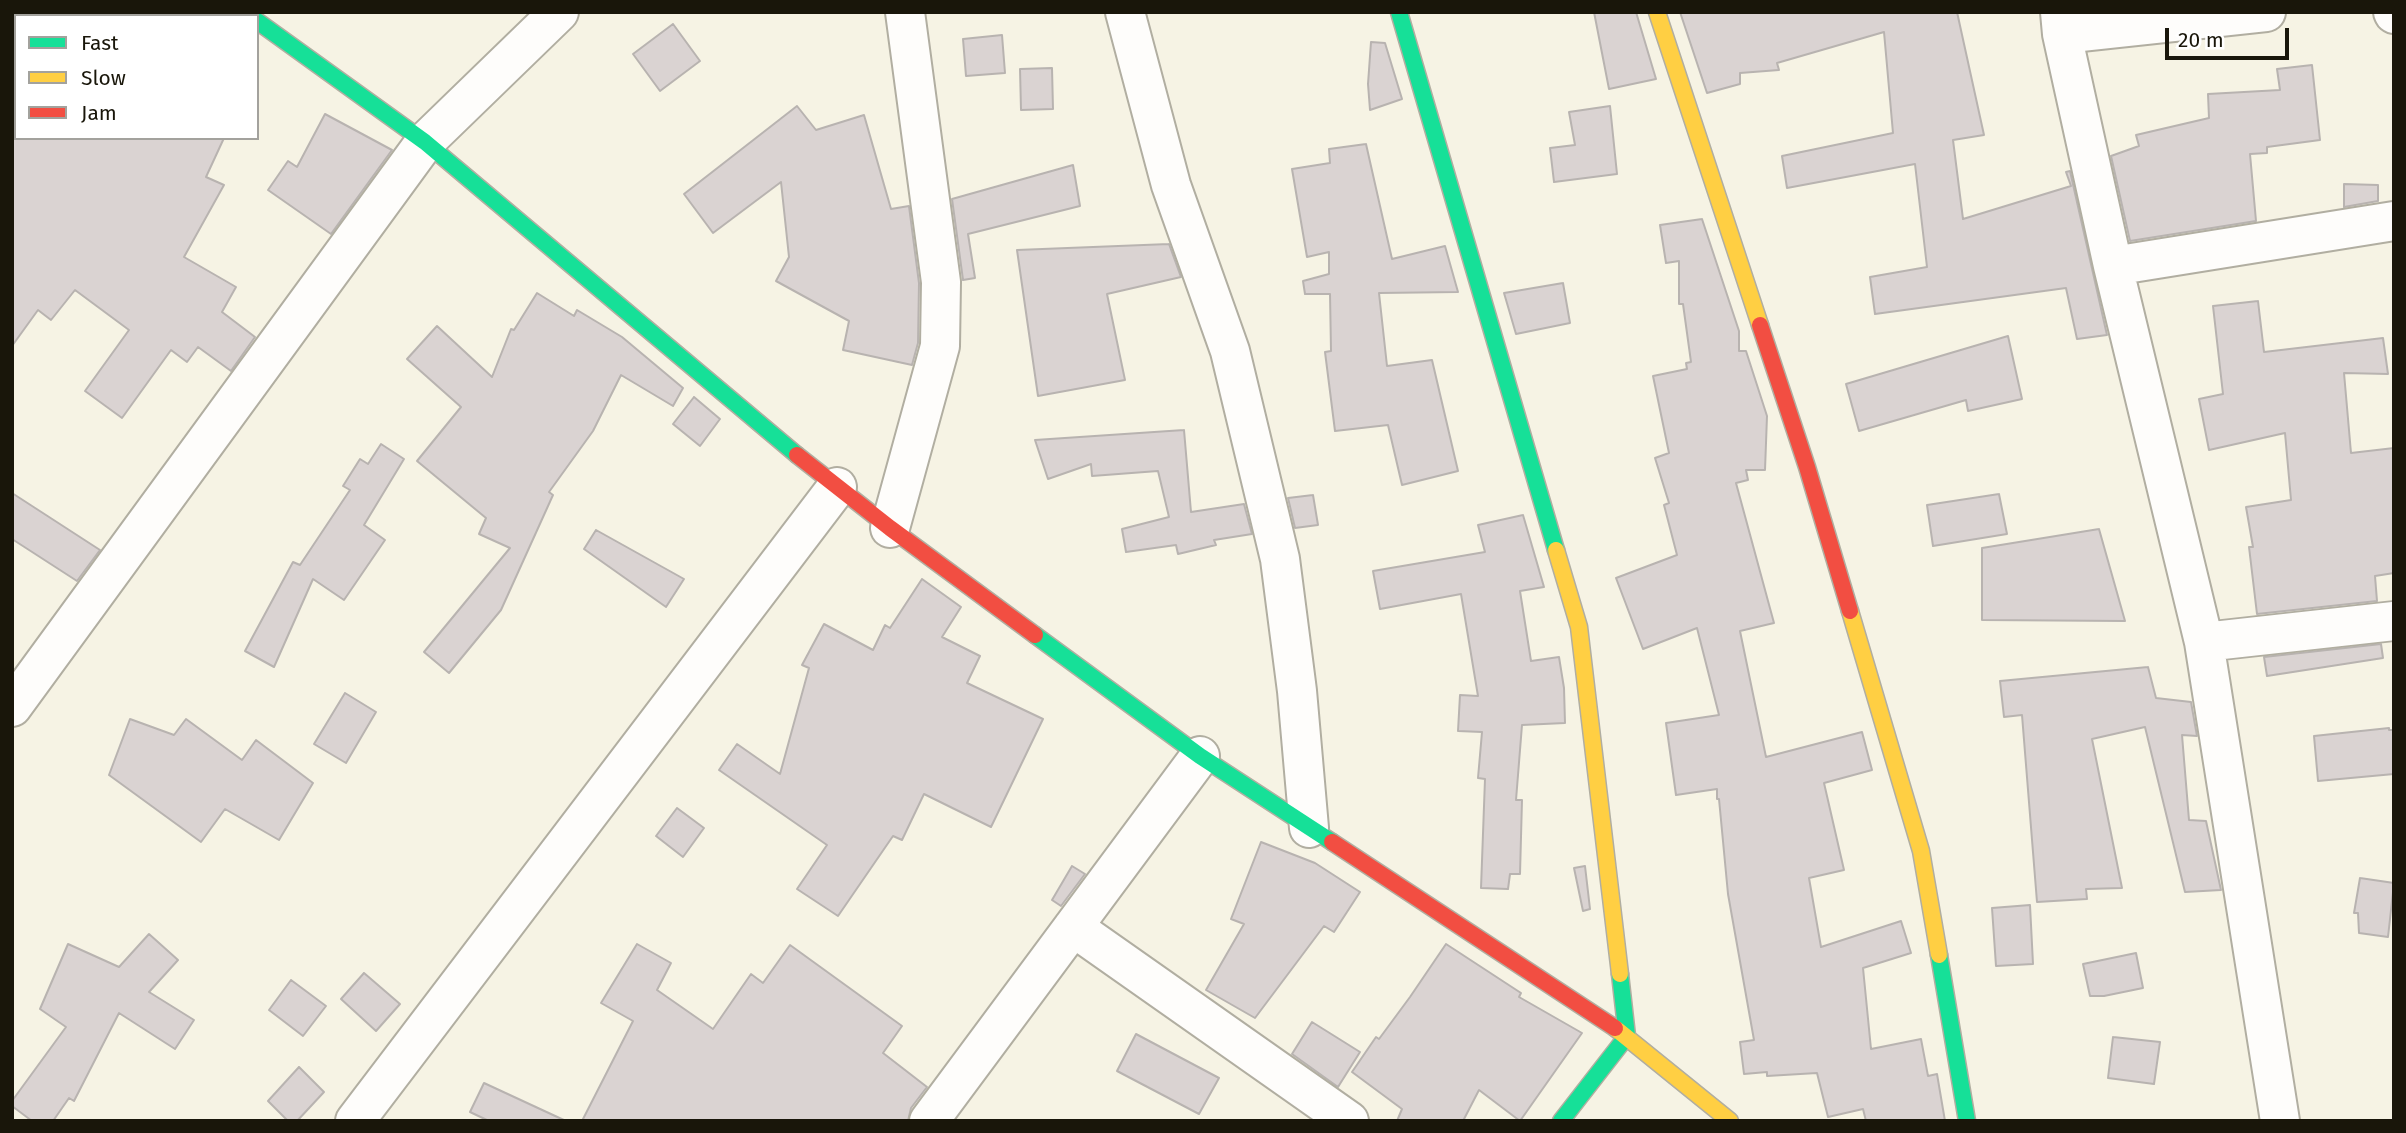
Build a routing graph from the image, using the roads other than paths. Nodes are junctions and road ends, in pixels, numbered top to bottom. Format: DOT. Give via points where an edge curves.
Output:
graph roads {
  1 [pos="559,12"];
  2 [pos="905,12"];
  3 [pos="1125,12"];
  4 [pos="1399,12"];
  5 [pos="1657,12"];
  6 [pos="2266,12"];
  7 [pos="259,22"];
  8 [pos="2061,23"];
  9 [pos="425,142"];
  10 [pos="2394,220"];
  11 [pos="2113,266"];
  12 [pos="837,486"];
  13 [pos="890,528"];
  14 [pos="2394,621"];
  15 [pos="2204,642"];
  16 [pos="12,707"];
  17 [pos="1200,756"];
  18 [pos="1310,828"];
  19 [pos="1073,927"];
  20 [pos="1627,1037"];
  21 [pos="355,1121"];
  22 [pos="929,1121"];
  23 [pos="1349,1121"];
  24 [pos="1561,1121"];
  25 [pos="1730,1121"];
  26 [pos="1967,1121"];
  27 [pos="2280,1121"];
  1 -- 9 [label="street"];
  2 -- 13 [label="street" via="941,282 940,346"];
  3 -- 18 [label="street" via="1171,185 1230,351 1280,559"];
  4 -- 20 [label="street" via="1579,627"];
  5 -- 26 [label="street" via="1807,467 1921,851"];
  6 -- 8 [label="street"];
  7 -- 9 [label="street"];
  8 -- 11 [label="street"];
  9 -- 12 [label="street"];
  9 -- 16 [label="street"];
  10 -- 11 [label="street"];
  11 -- 15 [label="street"];
  12 -- 13 [label="street"];
  12 -- 21 [label="street"];
  13 -- 17 [label="street"];
  14 -- 15 [label="street"];
  15 -- 27 [label="street"];
  17 -- 18 [label="street"];
  17 -- 19 [label="street"];
  18 -- 20 [label="street"];
  19 -- 22 [label="street"];
  19 -- 23 [label="street"];
  20 -- 24 [label="street"];
  20 -- 25 [label="street"];
}
